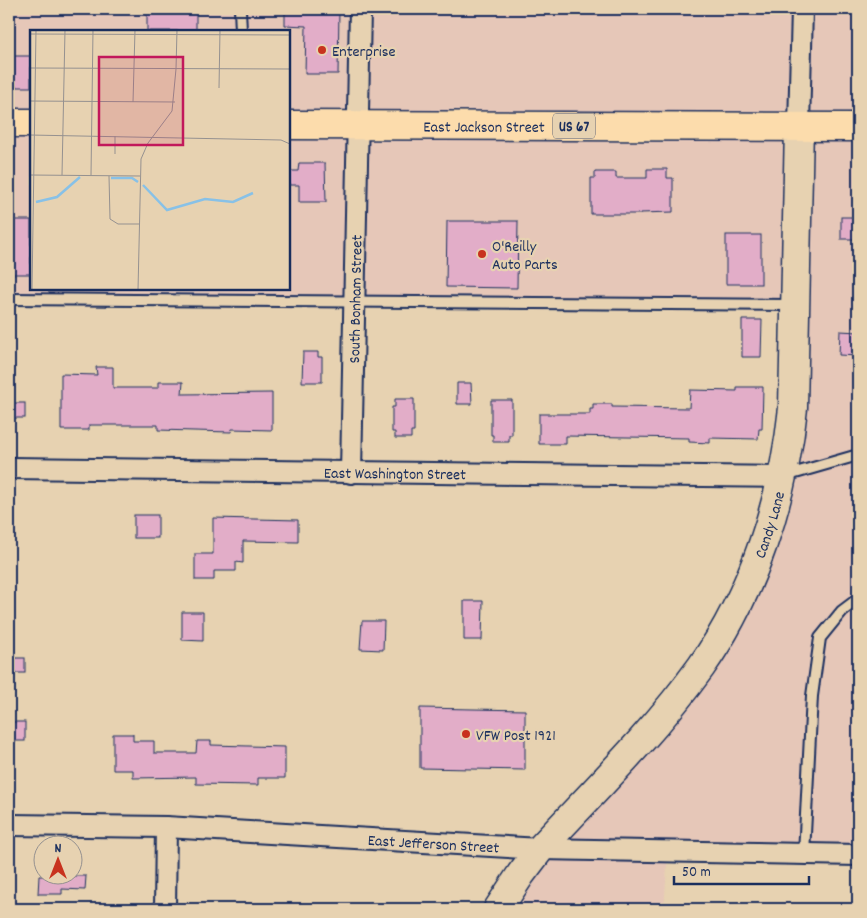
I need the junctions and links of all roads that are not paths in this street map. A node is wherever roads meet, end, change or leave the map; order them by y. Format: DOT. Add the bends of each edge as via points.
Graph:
graph roads {
  1 [pos="240,9"];
  2 [pos="360,9"];
  3 [pos="802,9"];
  4 [pos="241,30"];
  5 [pos="9,123"];
  6 [pos="30,123"];
  7 [pos="290,125"];
  8 [pos="357,126"];
  9 [pos="799,126"];
  10 [pos="858,127"];
  11 [pos="9,299"];
  12 [pos="354,302"];
  13 [pos="795,305"];
  14 [pos="858,455"];
  15 [pos="9,468"];
  16 [pos="351,473"];
  17 [pos="782,477"];
  18 [pos="858,599"];
  19 [pos="9,825"];
  20 [pos="166,827"];
  21 [pos="540,849"];
  22 [pos="804,854"];
  23 [pos="858,855"];
  24 [pos="165,909"];
  25 [pos="498,909"];
  1 -- 4 [label="lane"];
  2 -- 8 [label="street, South Bonham Street"];
  3 -- 9 [label="street"];
  5 -- 6 [label="highway"];
  7 -- 8 [label="highway, East Jackson Street / US 67"];
  8 -- 9 [label="highway, East Jackson Street / US 67"];
  8 -- 12 [label="street, South Bonham Street"];
  9 -- 10 [label="highway, East Jackson Street / US 67"];
  9 -- 13 [label="main road, Candy Lane"];
  11 -- 12 [label="lane"];
  12 -- 13 [label="lane"];
  12 -- 16 [label="street, South Bonham Street"];
  13 -- 17 [label="main road, Candy Lane" via="793,408"];
  14 -- 17 [label="lane"];
  15 -- 16 [label="street, East Washington Street"];
  16 -- 17 [label="street, East Washington Street"];
  17 -- 21 [label="main road, Candy Lane" via="745,588 702,665 673,704"];
  18 -- 22 [label="lane" via="842,611 820,638 812,696"];
  19 -- 20 [label="street, East Jefferson Street"];
  20 -- 21 [label="street, East Jefferson Street"];
  20 -- 24 [label="street"];
  21 -- 22 [label="street, East Jefferson Street"];
  21 -- 25 [label="main road, Candy Lane"];
  22 -- 23 [label="street, East Jefferson Street"];
}
